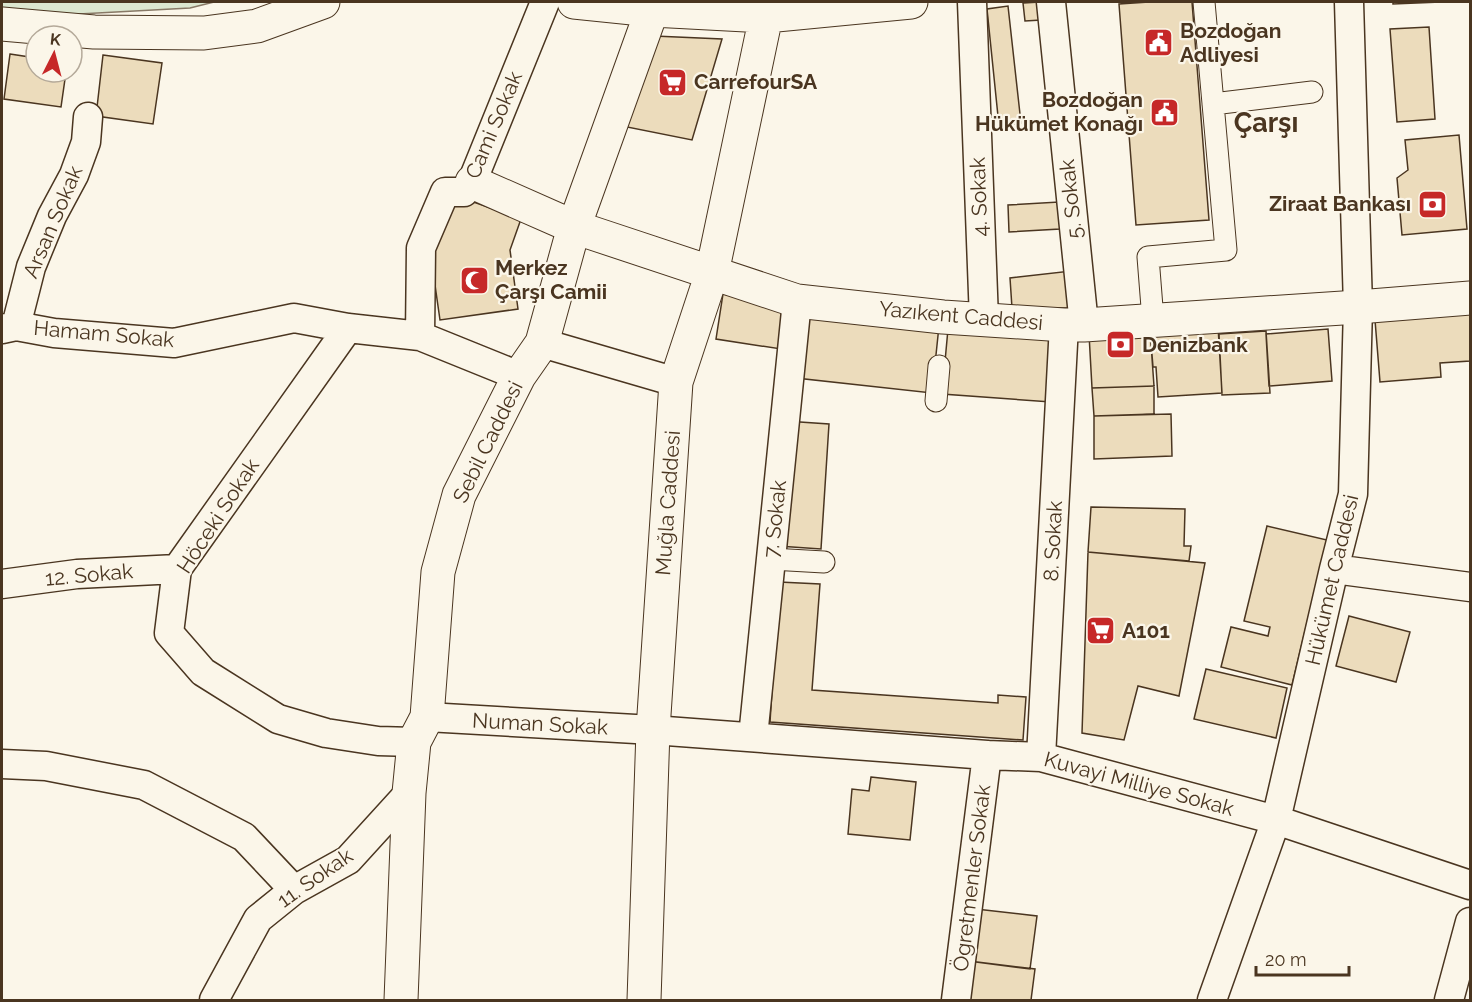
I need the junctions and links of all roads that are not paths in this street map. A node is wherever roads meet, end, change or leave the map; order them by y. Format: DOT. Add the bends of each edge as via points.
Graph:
graph roads {
  1 [pos="323,2"];
  2 [pos="545,2"];
  3 [pos="574,2"];
  4 [pos="911,2"];
  5 [pos="972,2"];
  6 [pos="1051,2"];
  7 [pos="1204,2"];
  8 [pos="1349,2"];
  9 [pos="652,10"];
  10 [pos="766,16"];
  11 [pos="2,24"];
  12 [pos="1312,92"];
  13 [pos="1213,104"];
  14 [pos="88,117"];
  15 [pos="472,182"];
  16 [pos="574,227"];
  17 [pos="712,273"];
  18 [pos="1470,298"];
  19 [pos="797,301"];
  20 [pos="1358,307"];
  21 [pos="984,320"];
  22 [pos="1153,320"];
  23 [pos="1074,325"];
  24 [pos="9,328"];
  25 [pos="348,328"];
  26 [pos="420,336"];
  27 [pos="542,343"];
  28 [pos="939,366"];
  29 [pos="519,376"];
  30 [pos="676,382"];
  31 [pos="936,401"];
  32 [pos="771,559"];
  33 [pos="824,562"];
  34 [pos="177,569"];
  35 [pos="1334,569"];
  36 [pos="2,584"];
  37 [pos="1470,587"];
  38 [pos="421,730"];
  39 [pos="653,730"];
  40 [pos="753,737"];
  41 [pos="987,755"];
  42 [pos="1041,757"];
  43 [pos="2,764"];
  44 [pos="409,793"];
  45 [pos="1276,820"];
  46 [pos="1470,885"];
  47 [pos="294,890"];
  48 [pos="1470,922"];
  49 [pos="214,1000"];
  50 [pos="401,1000"];
  51 [pos="644,1000"];
  52 [pos="956,1000"];
  53 [pos="1212,1000"];
  54 [pos="1449,1000"];
  1 -- 11 [label="street" via="257,26 204,33 94,32"];
  2 -- 15 [label="street, Cami Sokak"];
  3 -- 9 [label="street"];
  4 -- 10 [label="street"];
  5 -- 21 [label="street, 4. Sokak"];
  6 -- 23 [label="street, 5. Sokak"];
  7 -- 13 [label="street"];
  8 -- 20 [label="street, Hükümet Caddesi"];
  9 -- 10 [label="street"];
  9 -- 16 [label="street, Sebil Caddesi"];
  10 -- 17 [label="street, Muğla Caddesi"];
  12 -- 13 [label="street"];
  13 -- 22 [label="street" via="1226,250 1148,257"];
  14 -- 24 [label="street, Arsan Sokak" via="86,142 74,175 52,216"];
  15 -- 16 [label="street, Yazıkent Caddesi"];
  15 -- 26 [label="street, Cami Sokak" via="464,192 446,192 421,248"];
  16 -- 17 [label="street, Yazıkent Caddesi"];
  16 -- 27 [label="street, Sebil Caddesi"];
  17 -- 19 [label="street, Yazıkent Caddesi"];
  17 -- 30 [label="street, Muğla Caddesi"];
  18 -- 20 [label="street, Yazıkent Caddesi"];
  19 -- 21 [label="street, Yazıkent Caddesi"];
  19 -- 32 [label="street, 7. Sokak"];
  20 -- 22 [label="street, Yazıkent Caddesi"];
  20 -- 35 [label="street, Hükümet Caddesi" via="1353,494"];
  21 -- 23 [label="street, Yazıkent Caddesi"];
  22 -- 23 [label="street, Yazıkent Caddesi"];
  23 -- 42 [label="street, 8. Sokak"];
  24 -- 25 [label="street, Hamam Sokak" via="174,343 294,318"];
  25 -- 26 [label="street, Hamam Sokak"];
  25 -- 34 [label="street, Höceki Sokak"];
  26 -- 29 [label="street, Hamam Sokak"];
  27 -- 29 [label="street, Sebil Caddesi"];
  27 -- 30 [label="street"];
  28 -- 31 [label="street"];
  29 -- 38 [label="street, Sebil Caddesi" via="459,495 438,572"];
  30 -- 39 [label="street, Muğla Caddesi"];
  32 -- 33 [label="street"];
  32 -- 40 [label="street, 7. Sokak"];
  34 -- 36 [label="street, 12. Sokak" via="77,574"];
  34 -- 38 [label="street, Höceki Sokak" via="169,633 203,672 278,719 326,733 378,741"];
  35 -- 37 [label="street"];
  35 -- 45 [label="street, Hükümet Caddesi"];
  38 -- 39 [label="street, Numan Sokak"];
  38 -- 44 [label="street, Sebil Caddesi"];
  39 -- 40 [label="street, Kuvayi Milliye Sokak"];
  39 -- 51 [label="street, Muğla Caddesi"];
  40 -- 41 [label="street, Kuvayi Milliye Sokak"];
  41 -- 42 [label="street, Kuvayi Milliye Sokak"];
  41 -- 52 [label="street, Ögretmenler Sokak"];
  42 -- 45 [label="street, Kuvayi Milliye Sokak"];
  43 -- 47 [label="street" via="46,766 144,785 244,837"];
  44 -- 47 [label="street, 11. Sokak" via="348,860"];
  44 -- 50 [label="street, Sebil Caddesi"];
  45 -- 46 [label="street, Kuvayi Milliye Sokak"];
  45 -- 53 [label="street, Hükümet Caddesi"];
  47 -- 49 [label="street, 11. Sokak" via="258,919"];
  48 -- 54 [label="street"];
}
